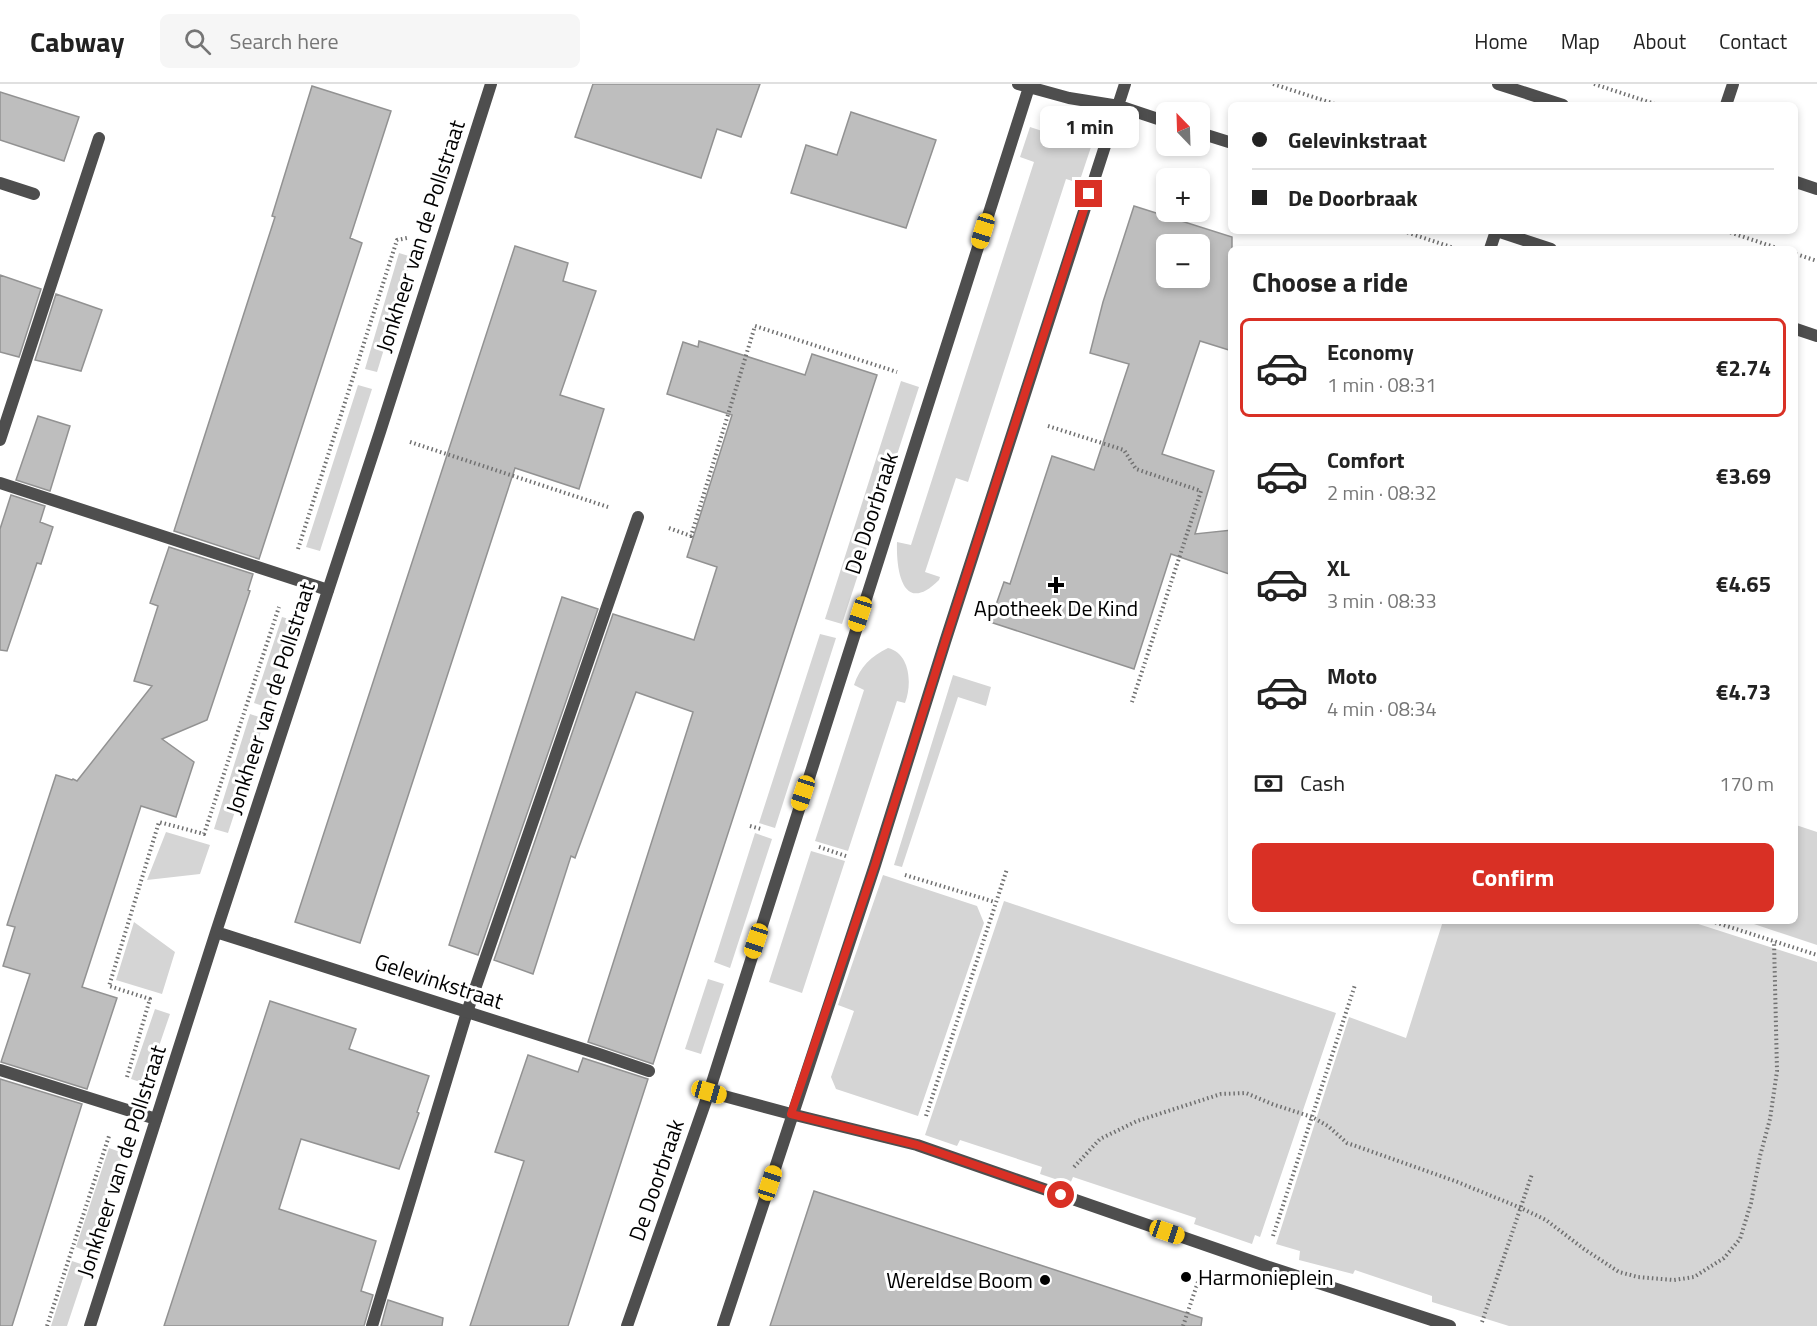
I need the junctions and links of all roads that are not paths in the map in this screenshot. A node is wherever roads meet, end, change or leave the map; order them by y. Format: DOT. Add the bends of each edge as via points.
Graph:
graph roads {
  1 [pos="490,84"];
  2 [pos="1125,84"];
  3 [pos="1498,84"];
  4 [pos="1733,84"];
  5 [pos="1026,85"];
  6 [pos="1554,102"];
  7 [pos="1727,102"];
  8 [pos="1119,106"];
  9 [pos="1156,118"];
  10 [pos="1210,136"];
  11 [pos="99,138"];
  12 [pos="1228,142"];
  13 [pos="0,183"];
  14 [pos="1798,183"];
  15 [pos="1817,189"];
  16 [pos="34,194"];
  17 [pos="1506,234"];
  18 [pos="1542,246"];
  19 [pos="1798,330"];
  20 [pos="1817,336"];
  21 [pos="0,440"];
  22 [pos="0,483"];
  23 [pos="638,517"];
  24 [pos="328,590"];
  25 [pos="216,932"];
  26 [pos="467,1012"];
  27 [pos="0,1070"];
  28 [pos="649,1071"];
  29 [pos="709,1092"];
  30 [pos="791,1114"];
  31 [pos="156,1119"];
  32 [pos="90,1326"];
  33 [pos="372,1326"];
  34 [pos="627,1326"];
  35 [pos="723,1326"];
  36 [pos="1450,1326"];
  1 -- 24 [label="street, Jonkheer van de Pollstraat"];
  2 -- 8 [label="street"];
  3 -- 6 [label="street"];
  4 -- 7 [label="street"];
  5 -- 8 [label="street" via="1069,98"];
  5 -- 29 [label="street, De Doorbraak"];
  8 -- 9 [label="street"];
  8 -- 30 [label="street"];
  10 -- 12 [label="street"];
  11 -- 21 [label="street"];
  13 -- 16 [label="street"];
  14 -- 15 [label="street"];
  17 -- 18 [label="street"];
  19 -- 20 [label="street"];
  22 -- 24 [label="street"];
  23 -- 26 [label="street"];
  24 -- 25 [label="street, Jonkheer van de Pollstraat"];
  25 -- 26 [label="street, Gelevinkstraat"];
  25 -- 31 [label="street, Jonkheer van de Pollstraat"];
  26 -- 28 [label="street, Gelevinkstraat"];
  26 -- 33 [label="street"];
  27 -- 31 [label="street"];
  29 -- 30 [label="street"];
  29 -- 34 [label="street, De Doorbraak"];
  30 -- 35 [label="street"];
  30 -- 36 [label="street" via="917,1145 1263,1266"];
  31 -- 32 [label="street, Jonkheer van de Pollstraat"];
}
